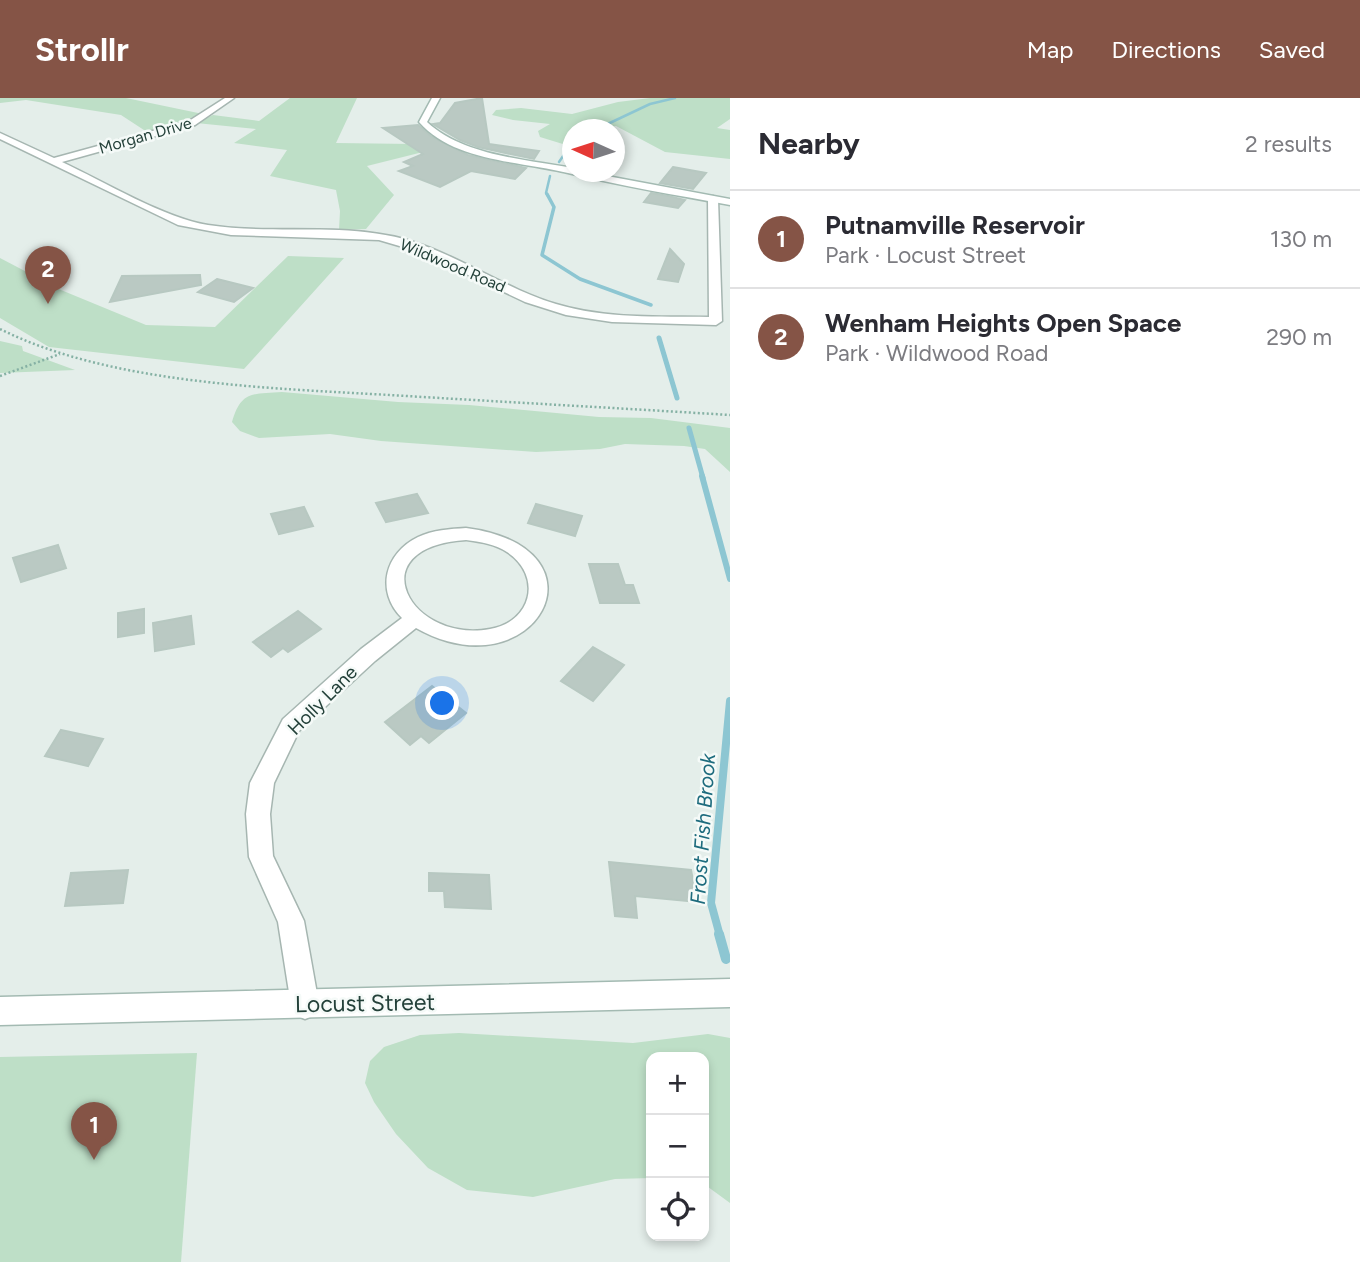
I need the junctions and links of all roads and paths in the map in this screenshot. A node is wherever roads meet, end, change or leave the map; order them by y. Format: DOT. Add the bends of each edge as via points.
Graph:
graph roads {
  1 [pos="230,98"];
  2 [pos="436,98"];
  3 [pos="0,136"];
  4 [pos="55,161"];
  5 [pos="562,169"];
  6 [pos="625,181"];
  7 [pos="713,199"];
  8 [pos="730,202"];
  9 [pos="723,322"];
  10 [pos="0,329"];
  11 [pos="65,353"];
  12 [pos="0,376"];
  13 [pos="730,415"];
  14 [pos="414,619"];
  15 [pos="730,993"];
  16 [pos="305,1005"];
  17 [pos="0,1011"];
  1 -- 4 [label="street, Morgan Drive" via="192,122"];
  2 -- 5 [label="street" via="423,122 433,132 495,155"];
  3 -- 4 [label="street, Wildwood Road"];
  4 -- 9 [label="street, Wildwood Road" via="165,216 201,228 380,237 443,258 552,307 607,316"];
  6 -- 7 [label="street"];
  7 -- 8 [label="street"];
  7 -- 9 [label="street, Wildwood Road"];
  10 -- 11 [label="path"];
  11 -- 12 [label="path"];
  11 -- 13 [label="path" via="121,369 263,388"];
  14 -- 14 [label="street" via="453,636 497,635 530,617 538,603 537,574 528,560 490,538 443,535 422,542 406,553 396,568 394,585 400,603"];
  14 -- 16 [label="street, Holly Lane" via="292,725 262,783 258,814 261,857 291,921"];
  15 -- 16 [label="street, Locust Street"];
  16 -- 17 [label="street, Locust Street"];
}
